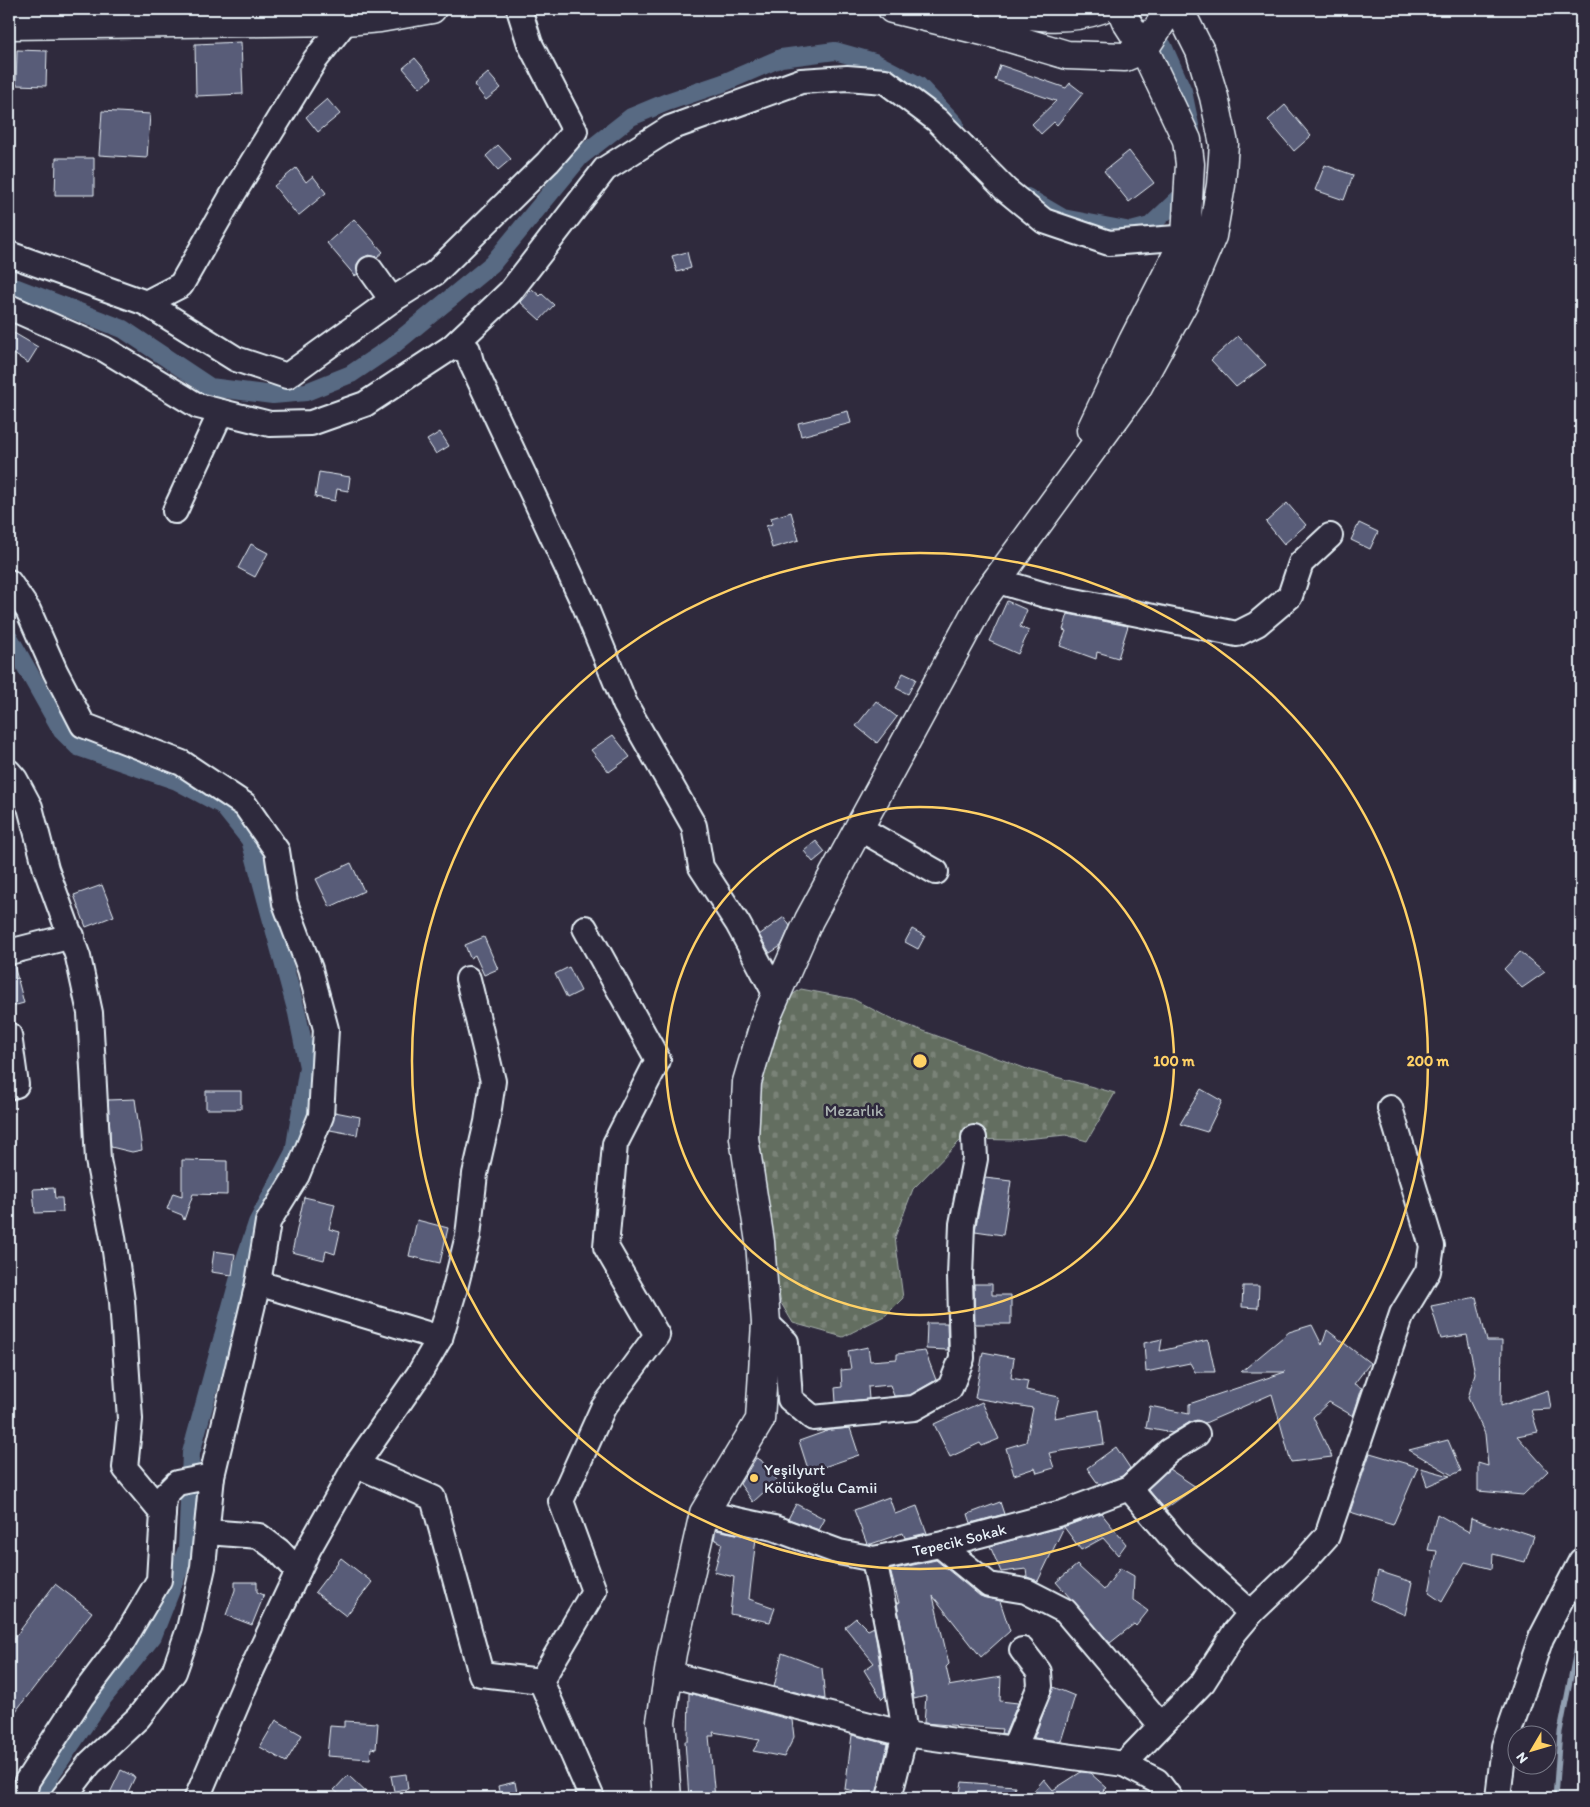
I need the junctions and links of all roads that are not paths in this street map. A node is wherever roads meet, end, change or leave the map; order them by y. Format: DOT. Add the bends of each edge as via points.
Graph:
graph roads {
  1 [pos="432,9"];
  2 [pos="520,9"];
  3 [pos="892,9"];
  4 [pos="994,9"];
  5 [pos="1101,9"];
  6 [pos="1121,9"];
  7 [pos="1170,9"];
  8 [pos="1179,9"];
  9 [pos="380,14"];
  10 [pos="346,21"];
  11 [pos="9,25"];
  12 [pos="1144,49"];
  13 [pos="1199,236"];
  14 [pos="9,254"];
  15 [pos="370,269"];
  16 [pos="392,300"];
  17 [pos="146,303"];
  18 [pos="9,307"];
  19 [pos="452,347"];
  20 [pos="221,412"];
  21 [pos="175,511"];
  22 [pos="1330,536"];
  23 [pos="995,580"];
  24 [pos="9,582"];
  25 [pos="9,772"];
  26 [pos="859,828"];
  27 [pos="936,872"];
  28 [pos="585,928"];
  29 [pos="72,936"];
  30 [pos="9,952"];
  31 [pos="468,979"];
  32 [pos="776,995"];
  33 [pos="9,1035"];
  34 [pos="9,1086"];
  35 [pos="1390,1108"];
  36 [pos="974,1138"];
  37 [pos="258,1283"];
  38 [pos="766,1323"];
  39 [pos="440,1338"];
  40 [pos="1197,1434"];
  41 [pos="356,1466"];
  42 [pos="196,1480"];
  43 [pos="1129,1488"];
  44 [pos="704,1513"];
  45 [pos="163,1514"];
  46 [pos="206,1532"];
  47 [pos="940,1545"];
  48 [pos="874,1559"];
  49 [pos="1581,1561"];
  50 [pos="298,1571"];
  51 [pos="1251,1613"];
  52 [pos="1022,1650"];
  53 [pos="669,1674"];
  54 [pos="541,1680"];
  55 [pos="1161,1725"];
  56 [pos="905,1734"];
  57 [pos="1014,1749"];
  58 [pos="1124,1764"];
  59 [pos="22,1798"];
  60 [pos="63,1798"];
  61 [pos="196,1798"];
  62 [pos="592,1798"];
  63 [pos="667,1798"];
  64 [pos="889,1798"];
  65 [pos="1170,1798"];
  66 [pos="1498,1798"];
  1 -- 9 [label="main road"];
  2 -- 16 [label="street" via="530,44 575,131 548,162 435,273"];
  3 -- 12 [label="main road" via="1067,55 1124,57"];
  4 -- 5 [label="main road" via="1035,17 1082,16"];
  6 -- 12 [label="main road"];
  7 -- 12 [label="main road"];
  8 -- 13 [label="main road" via="1200,51 1224,144 1221,185"];
  9 -- 10 [label="main road"];
  10 -- 11 [label="main road"];
  10 -- 17 [label="street" via="315,60 181,285"];
  12 -- 13 [label="main road" via="1187,140"];
  13 -- 19 [label="street" via="1109,243 1044,221 1006,190 937,120 885,81 847,78 801,81 670,128 605,169 510,292"];
  13 -- 23 [label="main road" via="1132,341 1069,479"];
  14 -- 17 [label="street"];
  15 -- 16 [label="street"];
  16 -- 17 [label="street" via="287,376 236,359"];
  18 -- 20 [label="street" via="104,349 198,406"];
  19 -- 20 [label="street" via="365,404 311,422 270,424"];
  19 -- 32 [label="street" via="468,350 585,606 625,704 694,826 701,867 738,924"];
  20 -- 21 [label="street"];
  22 -- 23 [label="street" via="1301,563 1290,596 1257,624 1237,634 1045,595"];
  23 -- 26 [label="main road"];
  24 -- 37 [label="street" via="28,610 84,725 182,763 246,805 276,851 286,903 310,968 326,1029 325,1073 321,1116 297,1175 268,1222"];
  25 -- 29 [label="street" via="30,807 46,869"];
  26 -- 27 [label="street"];
  26 -- 32 [label="main road" via="809,920"];
  28 -- 54 [label="street" via="658,1060 615,1144 606,1247 657,1335 603,1408 561,1501 594,1591"];
  29 -- 30 [label="street"];
  29 -- 45 [label="street" via="90,1013 98,1160 122,1301 130,1419 125,1468"];
  31 -- 39 [label="street" via="492,1081 487,1122 474,1174 468,1236"];
  32 -- 38 [label="main road" via="747,1082 744,1138 760,1242"];
  33 -- 34 [label="street" via="16,1085"];
  35 -- 51 [label="street" via="1432,1246 1428,1271 1402,1314 1327,1536"];
  36 -- 38 [label="street" via="975,1158 962,1224 962,1358 950,1388 914,1408 813,1418 790,1399 786,1342"];
  37 -- 39 [label="street"];
  37 -- 42 [label="street"];
  38 -- 44 [label="main road" via="760,1420"];
  39 -- 41 [label="street"];
  40 -- 43 [label="street, Tepecik Sokak" via="1169,1451"];
  41 -- 50 [label="street"];
  41 -- 54 [label="street" via="433,1498 481,1674"];
  42 -- 45 [label="street" via="164,1496"];
  42 -- 46 [label="street"];
  43 -- 47 [label="street, Tepecik Sokak" via="1065,1512"];
  43 -- 51 [label="street" via="1184,1552"];
  44 -- 48 [label="street, Tepecik Sokak" via="774,1528 839,1552"];
  44 -- 53 [label="main road"];
  45 -- 59 [label="street" via="159,1580 122,1643 82,1696 27,1781"];
  46 -- 50 [label="street" via="260,1536"];
  46 -- 60 [label="street" via="203,1567 189,1628 174,1672 138,1718 90,1763"];
  47 -- 48 [label="street, Tepecik Sokak"];
  47 -- 55 [label="street" via="989,1585 1026,1591 1065,1612"];
  48 -- 56 [label="street"];
  49 -- 66 [label="street" via="1537,1647 1504,1746"];
  50 -- 61 [label="street"];
  51 -- 55 [label="street" via="1202,1682"];
  52 -- 57 [label="street" via="1039,1672 1040,1686"];
  53 -- 56 [label="street"];
  53 -- 63 [label="main road" via="661,1721"];
  54 -- 62 [label="street"];
  55 -- 58 [label="street"];
  56 -- 57 [label="street"];
  56 -- 64 [label="street"];
  57 -- 58 [label="street"];
  58 -- 65 [label="street" via="1157,1781"];
}
